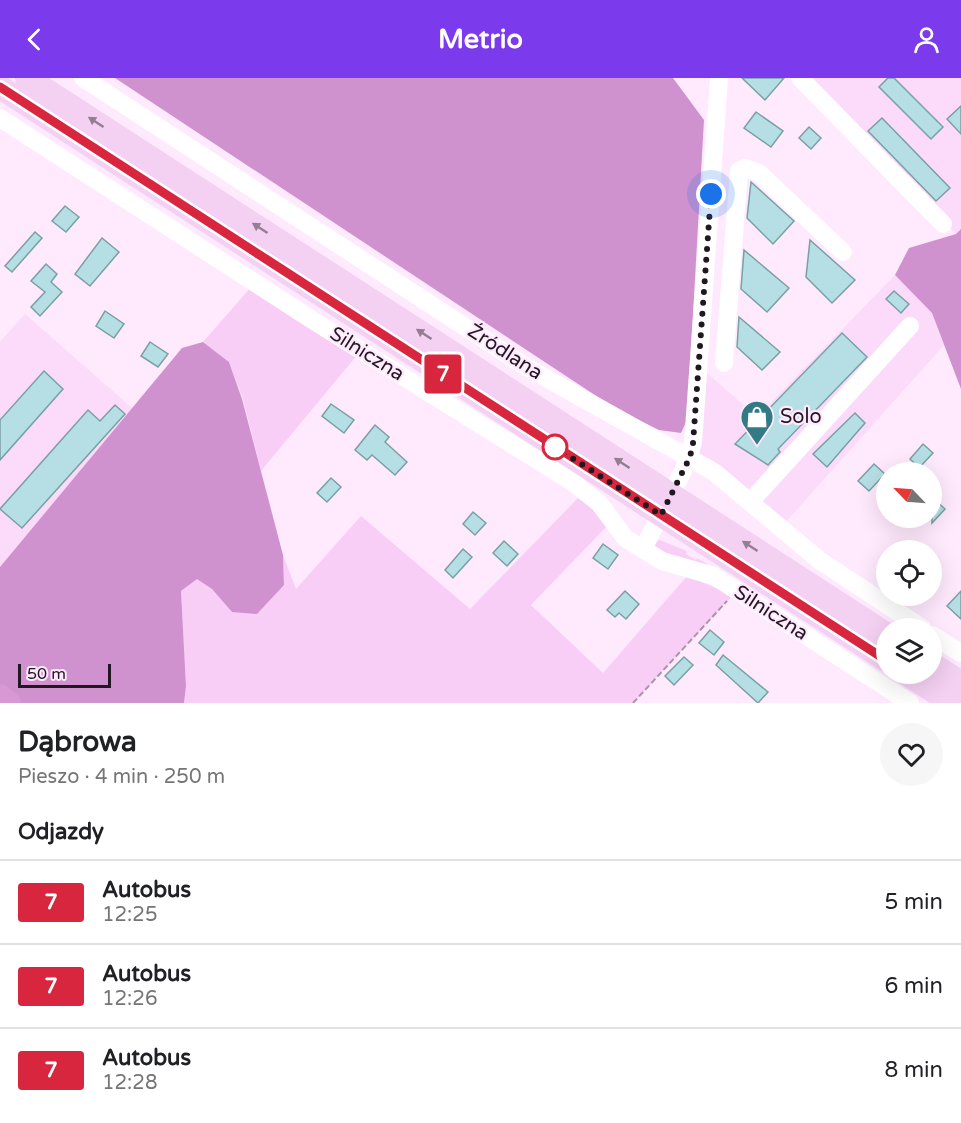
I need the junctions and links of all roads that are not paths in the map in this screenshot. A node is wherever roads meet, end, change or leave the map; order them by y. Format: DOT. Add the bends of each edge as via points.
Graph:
graph roads {
  1 [pos="27,78"];
  2 [pos="83,78"];
  3 [pos="719,78"];
  4 [pos="800,78"];
  5 [pos="0,87"];
  6 [pos="0,118"];
  7 [pos="943,224"];
  8 [pos="843,252"];
  9 [pos="705,281"];
  10 [pos="730,282"];
  11 [pos="910,326"];
  12 [pos="724,363"];
  13 [pos="690,457"];
  14 [pos="750,502"];
  15 [pos="666,505"];
  16 [pos="643,549"];
  17 [pos="907,618"];
  18 [pos="876,628"];
  19 [pos="942,641"];
  20 [pos="876,653"];
  21 [pos="961,653"];
  22 [pos="942,671"];
  23 [pos="961,683"];
  24 [pos="923,684"];
  25 [pos="910,703"];
  26 [pos="952,703"];
  15 -- 1 [label="main road, one-way"];
  2 -- 13 [label="street, Źródlana" via="528,368 636,431"];
  3 -- 9 [label="street"];
  4 -- 7 [label="street"];
  5 -- 15 [label="main road"];
  6 -- 16 [label="street, Silniczna" via="317,323 572,481 599,503 625,538"];
  8 -- 10 [label="street" via="759,173 746,168 739,171 736,180"];
  9 -- 10 [label="street"];
  9 -- 13 [label="street"];
  10 -- 12 [label="street"];
  11 -- 14 [label="street"];
  13 -- 14 [label="street, Źródlana"];
  13 -- 15 [label="street"];
  14 -- 17 [label="street, Źródlana" via="819,560"];
  15 -- 16 [label="street"];
  18 -- 15 [label="main road, one-way"];
  15 -- 20 [label="main road"];
  16 -- 25 [label="street, Silniczna" via="662,561 714,576"];
  19 -- 21 [label="street"];
  22 -- 23 [label="main road"];
  24 -- 26 [label="main road"];
}
